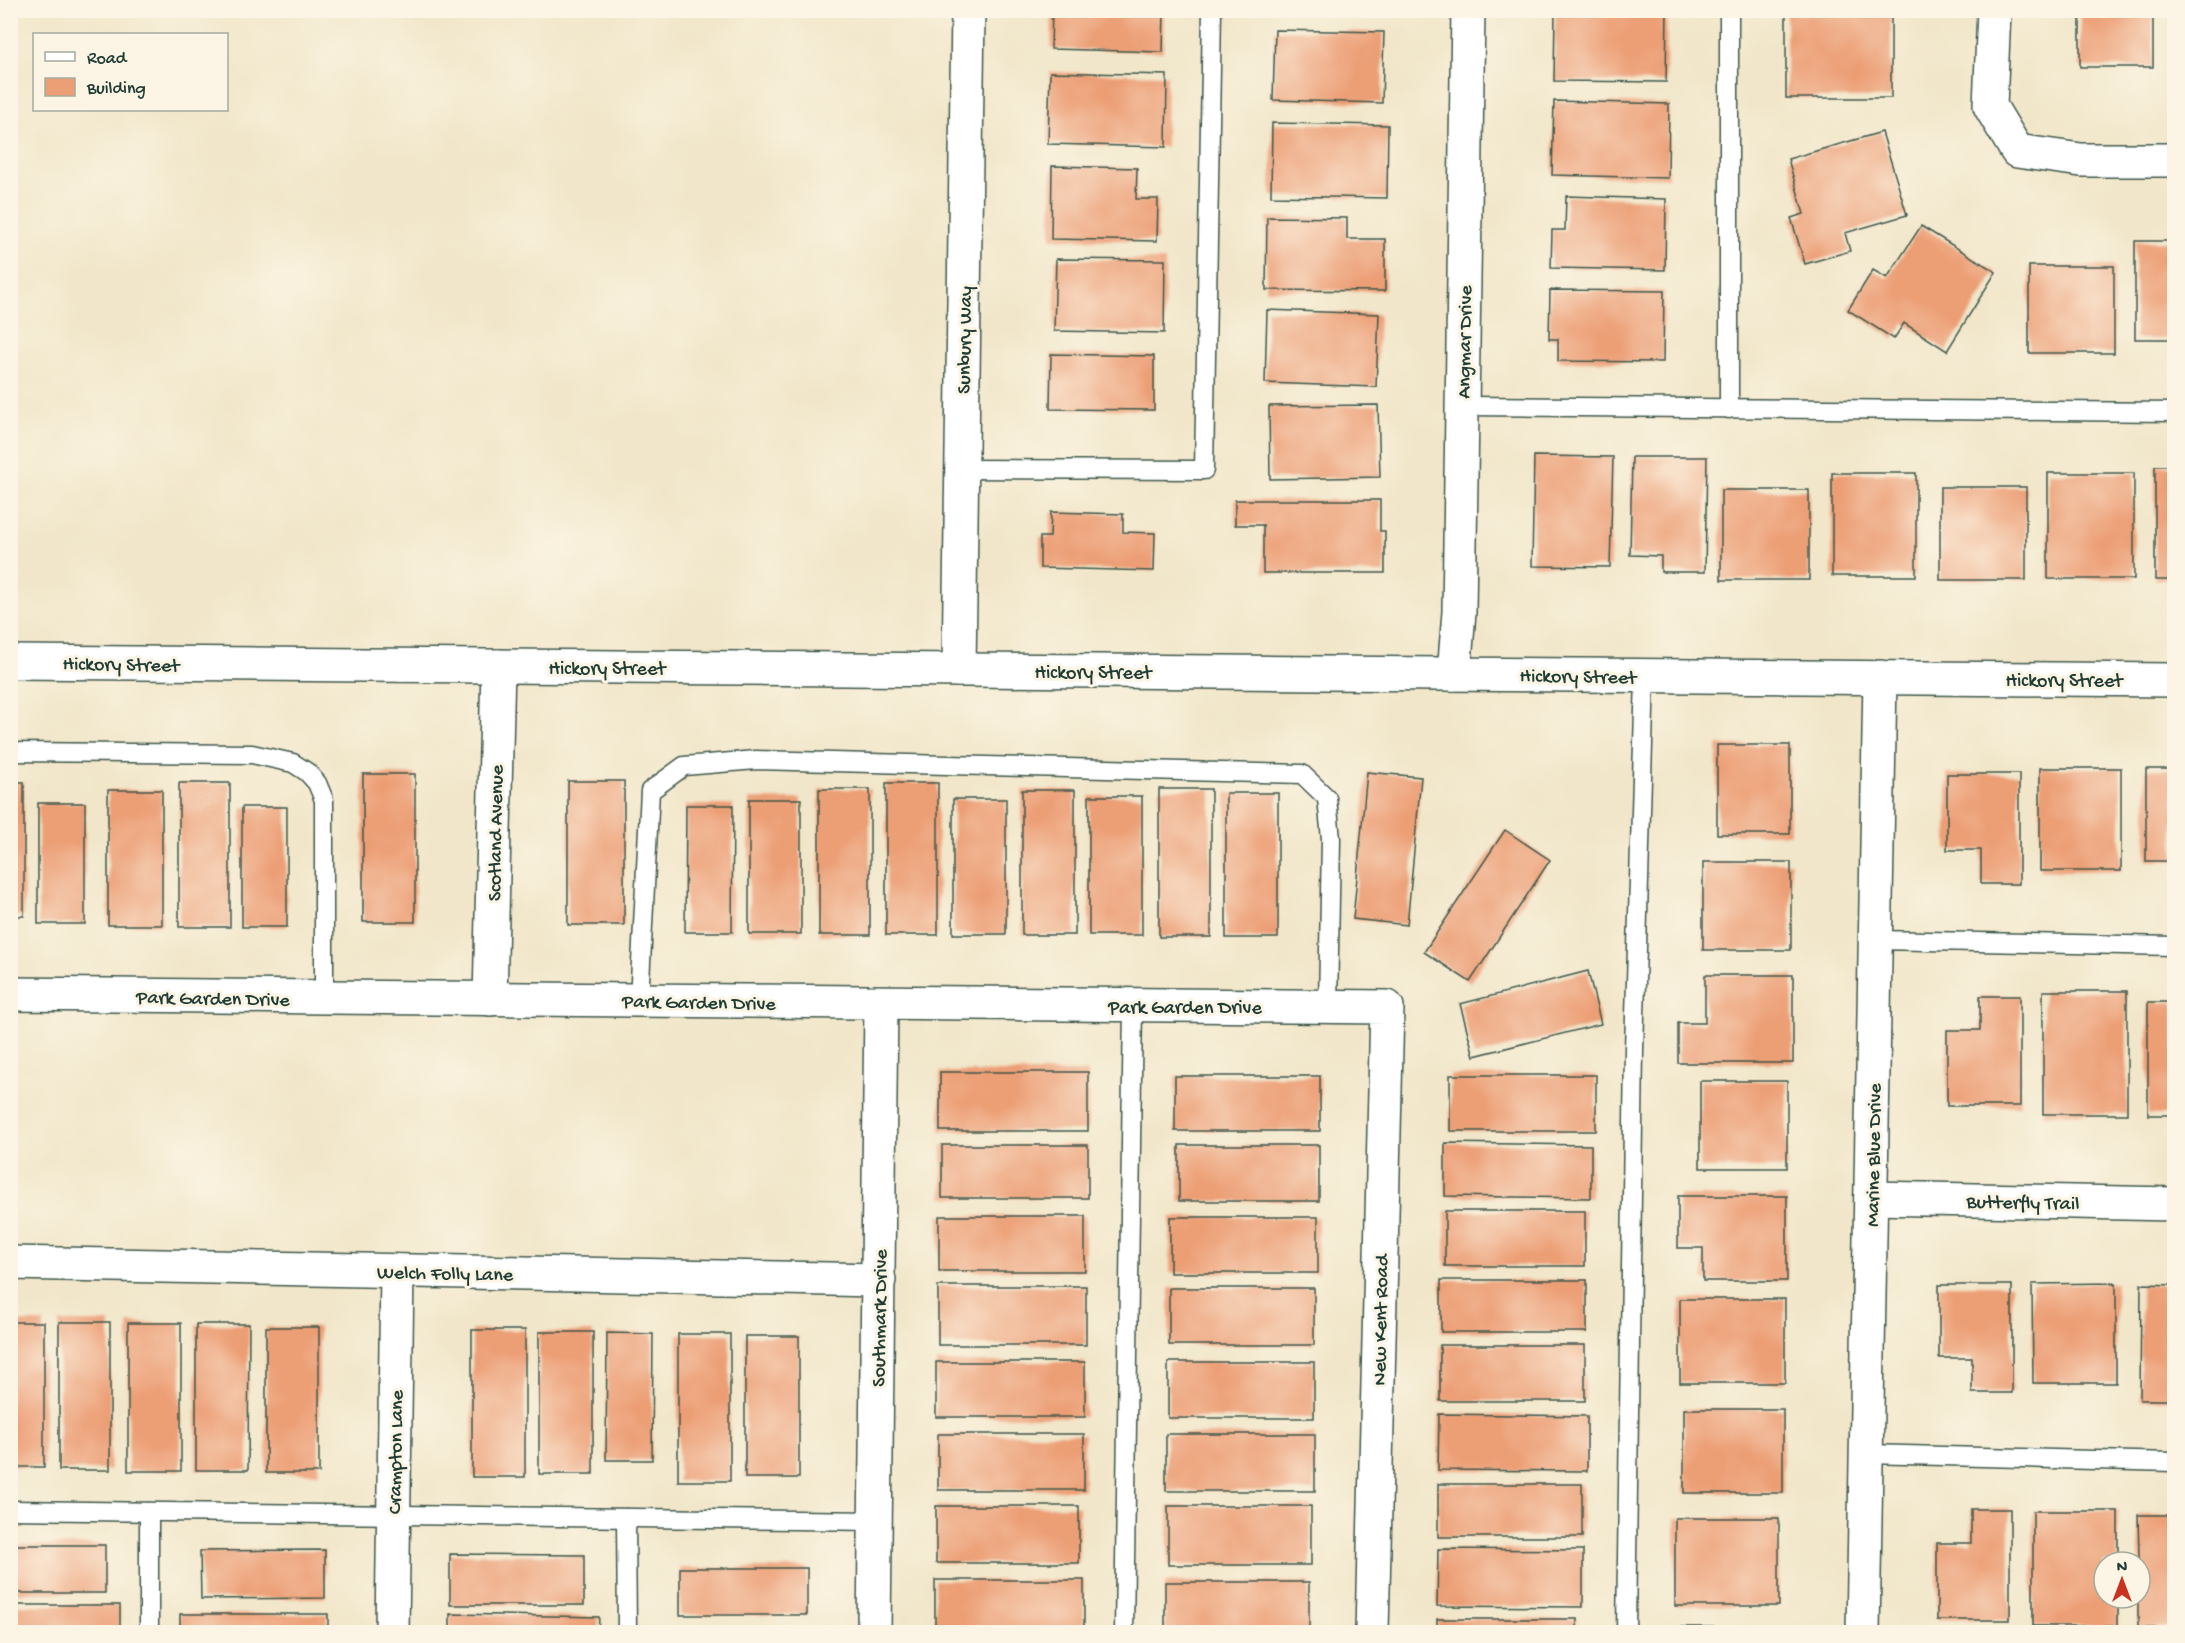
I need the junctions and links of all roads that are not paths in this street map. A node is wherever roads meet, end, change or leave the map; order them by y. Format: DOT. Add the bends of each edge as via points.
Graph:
graph roads {
  1 [pos="968,10"];
  2 [pos="1212,10"];
  3 [pos="1468,10"];
  4 [pos="1729,10"];
  5 [pos="1994,10"];
  6 [pos="2175,160"];
  7 [pos="1462,406"];
  8 [pos="1729,409"];
  9 [pos="2175,412"];
  10 [pos="961,469"];
  11 [pos="10,662"];
  12 [pos="498,666"];
  13 [pos="959,670"];
  14 [pos="1454,674"];
  15 [pos="1645,676"];
  16 [pos="1880,677"];
  17 [pos="2175,680"];
  18 [pos="10,752"];
  19 [pos="1876,940"];
  20 [pos="2175,946"];
  21 [pos="10,994"];
  22 [pos="324,998"];
  23 [pos="490,999"];
  24 [pos="639,1000"];
  25 [pos="881,1003"];
  26 [pos="1133,1005"];
  27 [pos="1328,1007"];
  28 [pos="1387,1007"];
  29 [pos="1871,1198"];
  30 [pos="2175,1204"];
  31 [pos="10,1263"];
  32 [pos="397,1271"];
  33 [pos="879,1280"];
  34 [pos="1866,1454"];
  35 [pos="2175,1461"];
  36 [pos="10,1510"];
  37 [pos="149,1512"];
  38 [pos="394,1516"];
  39 [pos="626,1518"];
  40 [pos="876,1521"];
  41 [pos="149,1632"];
  42 [pos="392,1632"];
  43 [pos="627,1632"];
  44 [pos="874,1632"];
  45 [pos="1124,1632"];
  46 [pos="1372,1632"];
  47 [pos="1626,1632"];
  48 [pos="1863,1632"];
  1 -- 10 [label="street, Sunbury Way"];
  2 -- 10 [label="lane" via="1204,470"];
  3 -- 7 [label="street, Angmar Drive"];
  4 -- 8 [label="lane"];
  5 -- 6 [label="street" via="1990,106 2017,151 2081,160"];
  7 -- 8 [label="lane"];
  7 -- 14 [label="street, Angmar Drive" via="1459,612"];
  8 -- 9 [label="lane"];
  10 -- 13 [label="street, Sunbury Way"];
  11 -- 12 [label="street, Hickory Street"];
  12 -- 13 [label="street, Hickory Street"];
  12 -- 23 [label="street, Scotland Avenue"];
  13 -- 14 [label="street, Hickory Street"];
  14 -- 15 [label="street, Hickory Street"];
  15 -- 16 [label="street, Hickory Street"];
  15 -- 47 [label="lane" via="1634,1050"];
  16 -- 17 [label="street, Hickory Street"];
  16 -- 19 [label="street, Marine Blue Drive"];
  18 -- 22 [label="lane" via="252,754 293,763 307,772 324,800"];
  19 -- 20 [label="lane"];
  19 -- 29 [label="street, Marine Blue Drive"];
  21 -- 22 [label="street, Park Garden Drive"];
  22 -- 23 [label="street, Park Garden Drive"];
  23 -- 24 [label="street, Park Garden Drive"];
  24 -- 25 [label="street, Park Garden Drive"];
  24 -- 27 [label="lane" via="650,791 684,766 756,760 1302,774 1327,798 1331,839"];
  25 -- 26 [label="street, Park Garden Drive"];
  25 -- 33 [label="street, Southmark Drive"];
  26 -- 27 [label="street, Park Garden Drive"];
  26 -- 45 [label="lane"];
  27 -- 28 [label="street, Park Garden Drive"];
  28 -- 46 [label="street, New Kent Road"];
  29 -- 30 [label="street, Butterfly Trail"];
  29 -- 34 [label="street, Marine Blue Drive"];
  31 -- 32 [label="street, Welch Folly Lane"];
  32 -- 33 [label="street, Welch Folly Lane"];
  32 -- 38 [label="street, Crampton Lane"];
  33 -- 40 [label="street, Southmark Drive"];
  34 -- 35 [label="lane"];
  34 -- 48 [label="street, Marine Blue Drive"];
  36 -- 37 [label="lane"];
  37 -- 38 [label="lane"];
  37 -- 41 [label="lane"];
  38 -- 39 [label="lane"];
  38 -- 42 [label="street, Crampton Lane"];
  39 -- 40 [label="lane"];
  39 -- 43 [label="lane"];
  40 -- 44 [label="street, Southmark Drive"];
}
